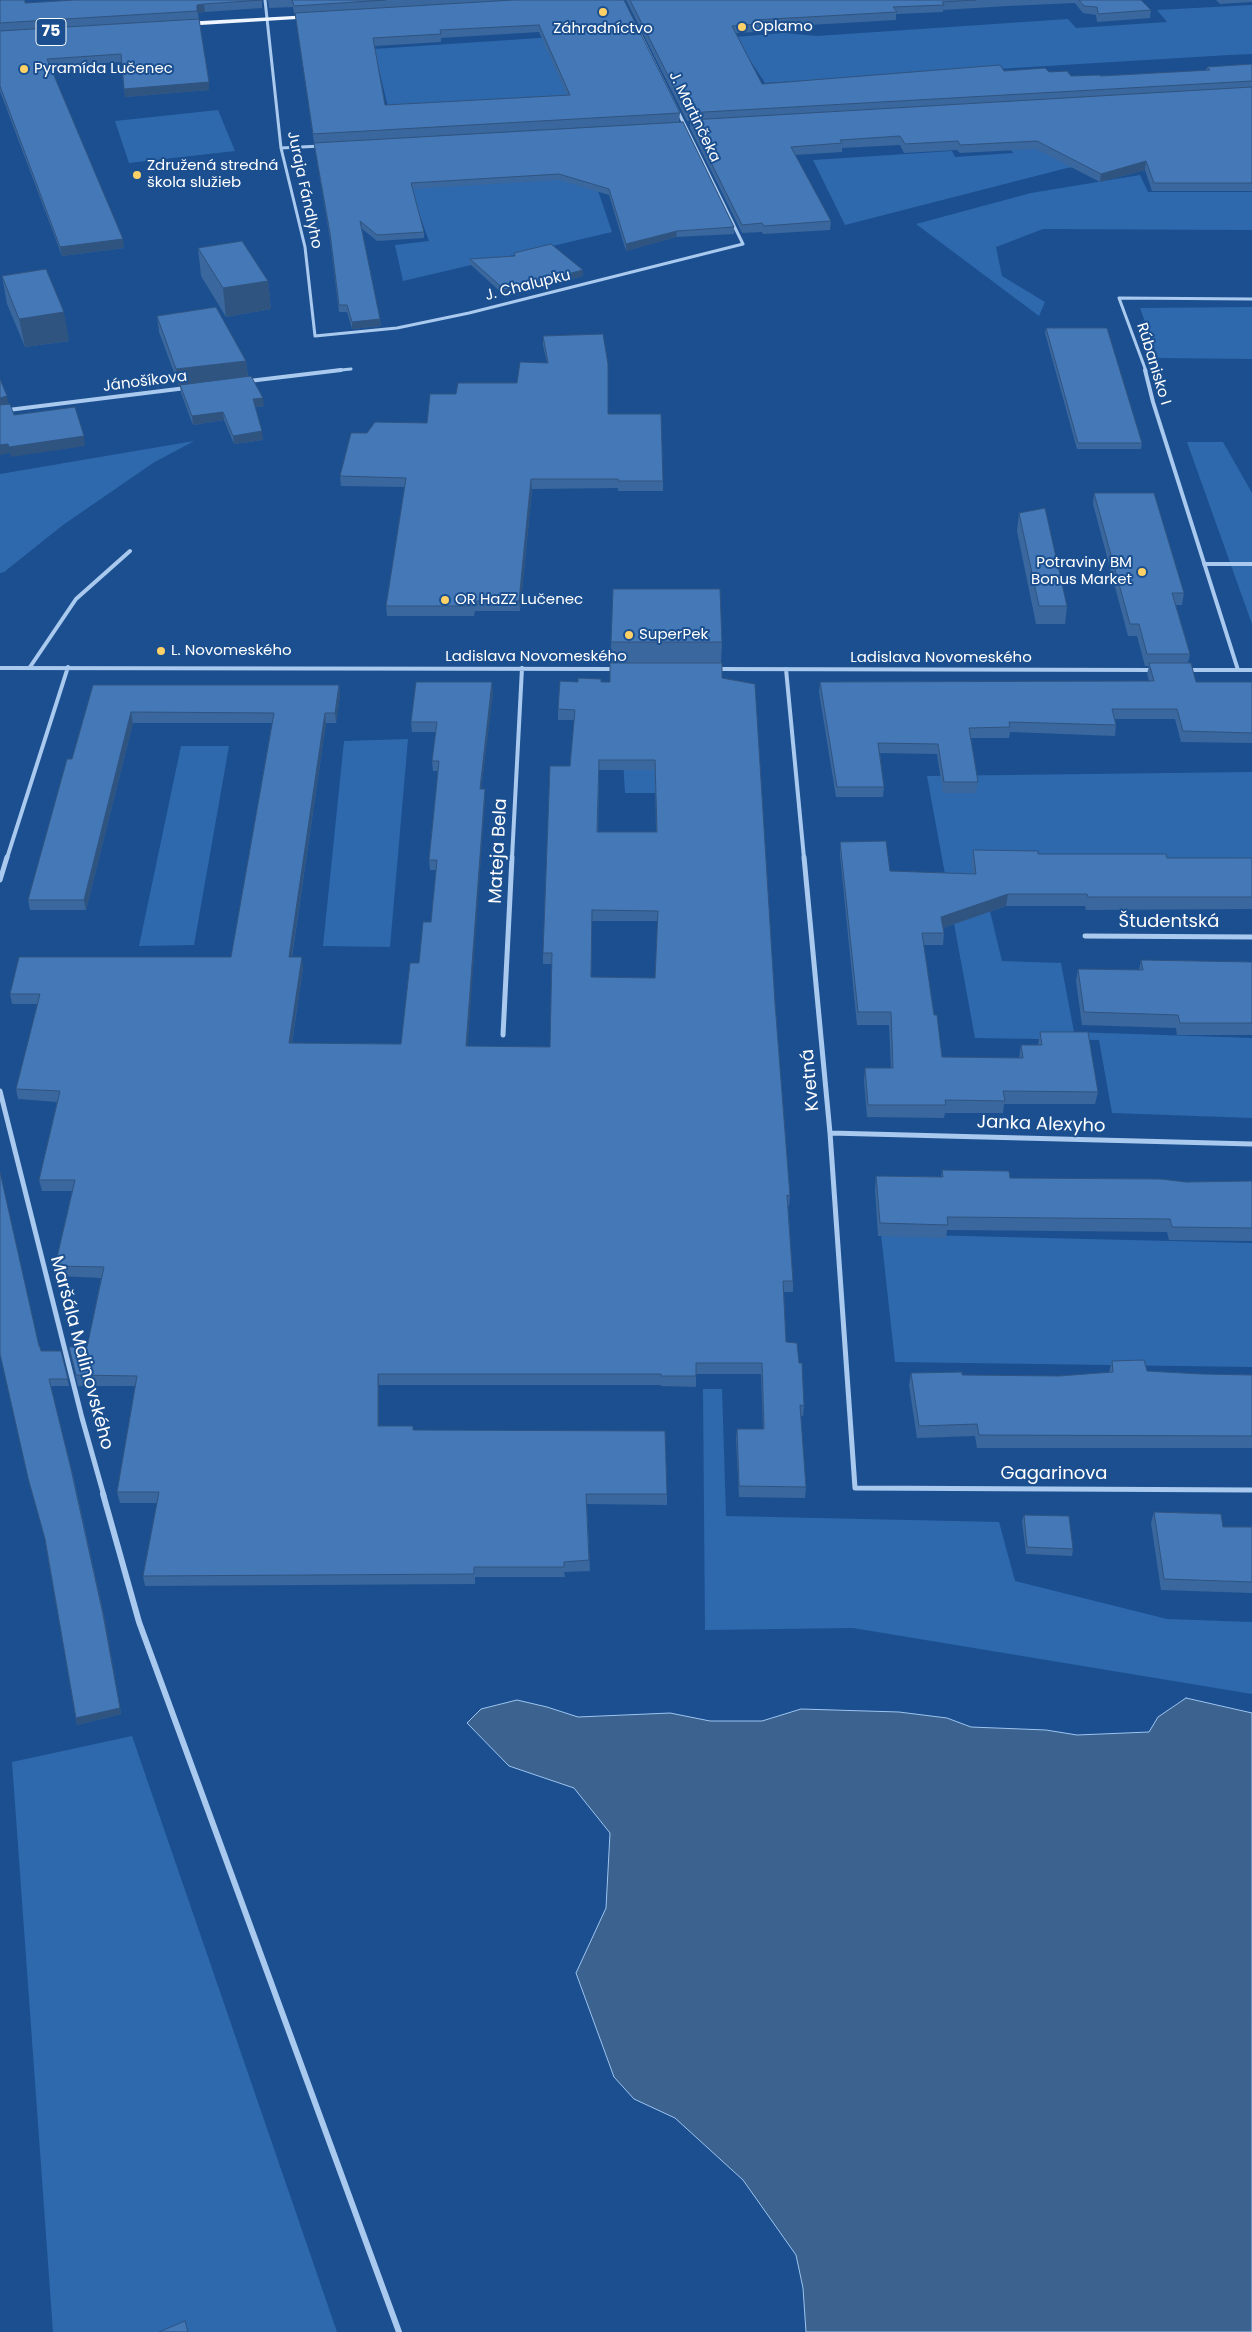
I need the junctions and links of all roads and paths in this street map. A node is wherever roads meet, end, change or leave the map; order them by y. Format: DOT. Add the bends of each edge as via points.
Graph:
graph roads {
  1 [pos="265,0"];
  2 [pos="324,16"];
  3 [pos="267,20"];
  4 [pos="180,25"];
  5 [pos="638,29"];
  6 [pos="685,124"];
  7 [pos="675,125"];
  8 [pos="330,145"];
  9 [pos="281,148"];
  10 [pos="743,244"];
  11 [pos="1252,299"];
  12 [pos="315,336"];
  13 [pos="351,369"];
  14 [pos="244,382"];
  15 [pos="195,387"];
  16 [pos="0,411"];
  17 [pos="130,551"];
  18 [pos="1204,564"];
  19 [pos="1252,564"];
  20 [pos="30,667"];
  21 [pos="68,667"];
  22 [pos="0,668"];
  23 [pos="522,668"];
  24 [pos="620,669"];
  25 [pos="708,669"];
  26 [pos="786,669"];
  27 [pos="1160,670"];
  28 [pos="1179,670"];
  29 [pos="1238,670"];
  30 [pos="1252,670"];
  31 [pos="0,880"];
  32 [pos="1085,936"];
  33 [pos="1252,937"];
  34 [pos="503,1035"];
  35 [pos="0,1091"];
  36 [pos="830,1133"];
  37 [pos="1252,1144"];
  38 [pos="855,1488"];
  39 [pos="1252,1490"];
  40 [pos="398,2332"];
  1 -- 3 [label="street, Juraja Fándlyho"];
  2 -- 3 [label="main road"];
  3 -- 4 [label="main road"];
  3 -- 9 [label="street, Juraja Fándlyho"];
  5 -- 6 [label="street, J. Martinčeka"];
  6 -- 7 [label="street"];
  6 -- 10 [label="street, J. Martinčeka"];
  8 -- 9 [label="street"];
  9 -- 12 [label="street, Juraja Fándlyho" via="305,247"];
  10 -- 12 [label="street, J. Chalupku" via="406,326"];
  11 -- 18 [label="street, Rúbanisko I" via="1119,298 1144,365"];
  13 -- 14 [label="street"];
  15 -- 16 [label="street, Jánošíkova"];
  17 -- 20 [label="street" via="76,599"];
  18 -- 19 [label="street"];
  18 -- 29 [label="street, Rúbanisko I"];
  20 -- 21 [label="street, Ladislava Novomeského"];
  20 -- 22 [label="street, Ladislava Novomeského"];
  21 -- 23 [label="street, Ladislava Novomeského"];
  21 -- 31 [label="street"];
  23 -- 24 [label="street, Ladislava Novomeského"];
  23 -- 34 [label="street, Mateja Bela"];
  25 -- 26 [label="street, Ladislava Novomeského"];
  26 -- 27 [label="street, Ladislava Novomeského"];
  26 -- 36 [label="street, Kvetná"];
  28 -- 29 [label="street"];
  29 -- 30 [label="street"];
  32 -- 33 [label="street, Študentská"];
  35 -- 40 [label="street, Maršála Malinovského" via="82,1418 139,1622"];
  36 -- 37 [label="street, Janka Alexyho"];
  36 -- 38 [label="street, Kvetná"];
  38 -- 39 [label="street, Gagarinova"];
}
